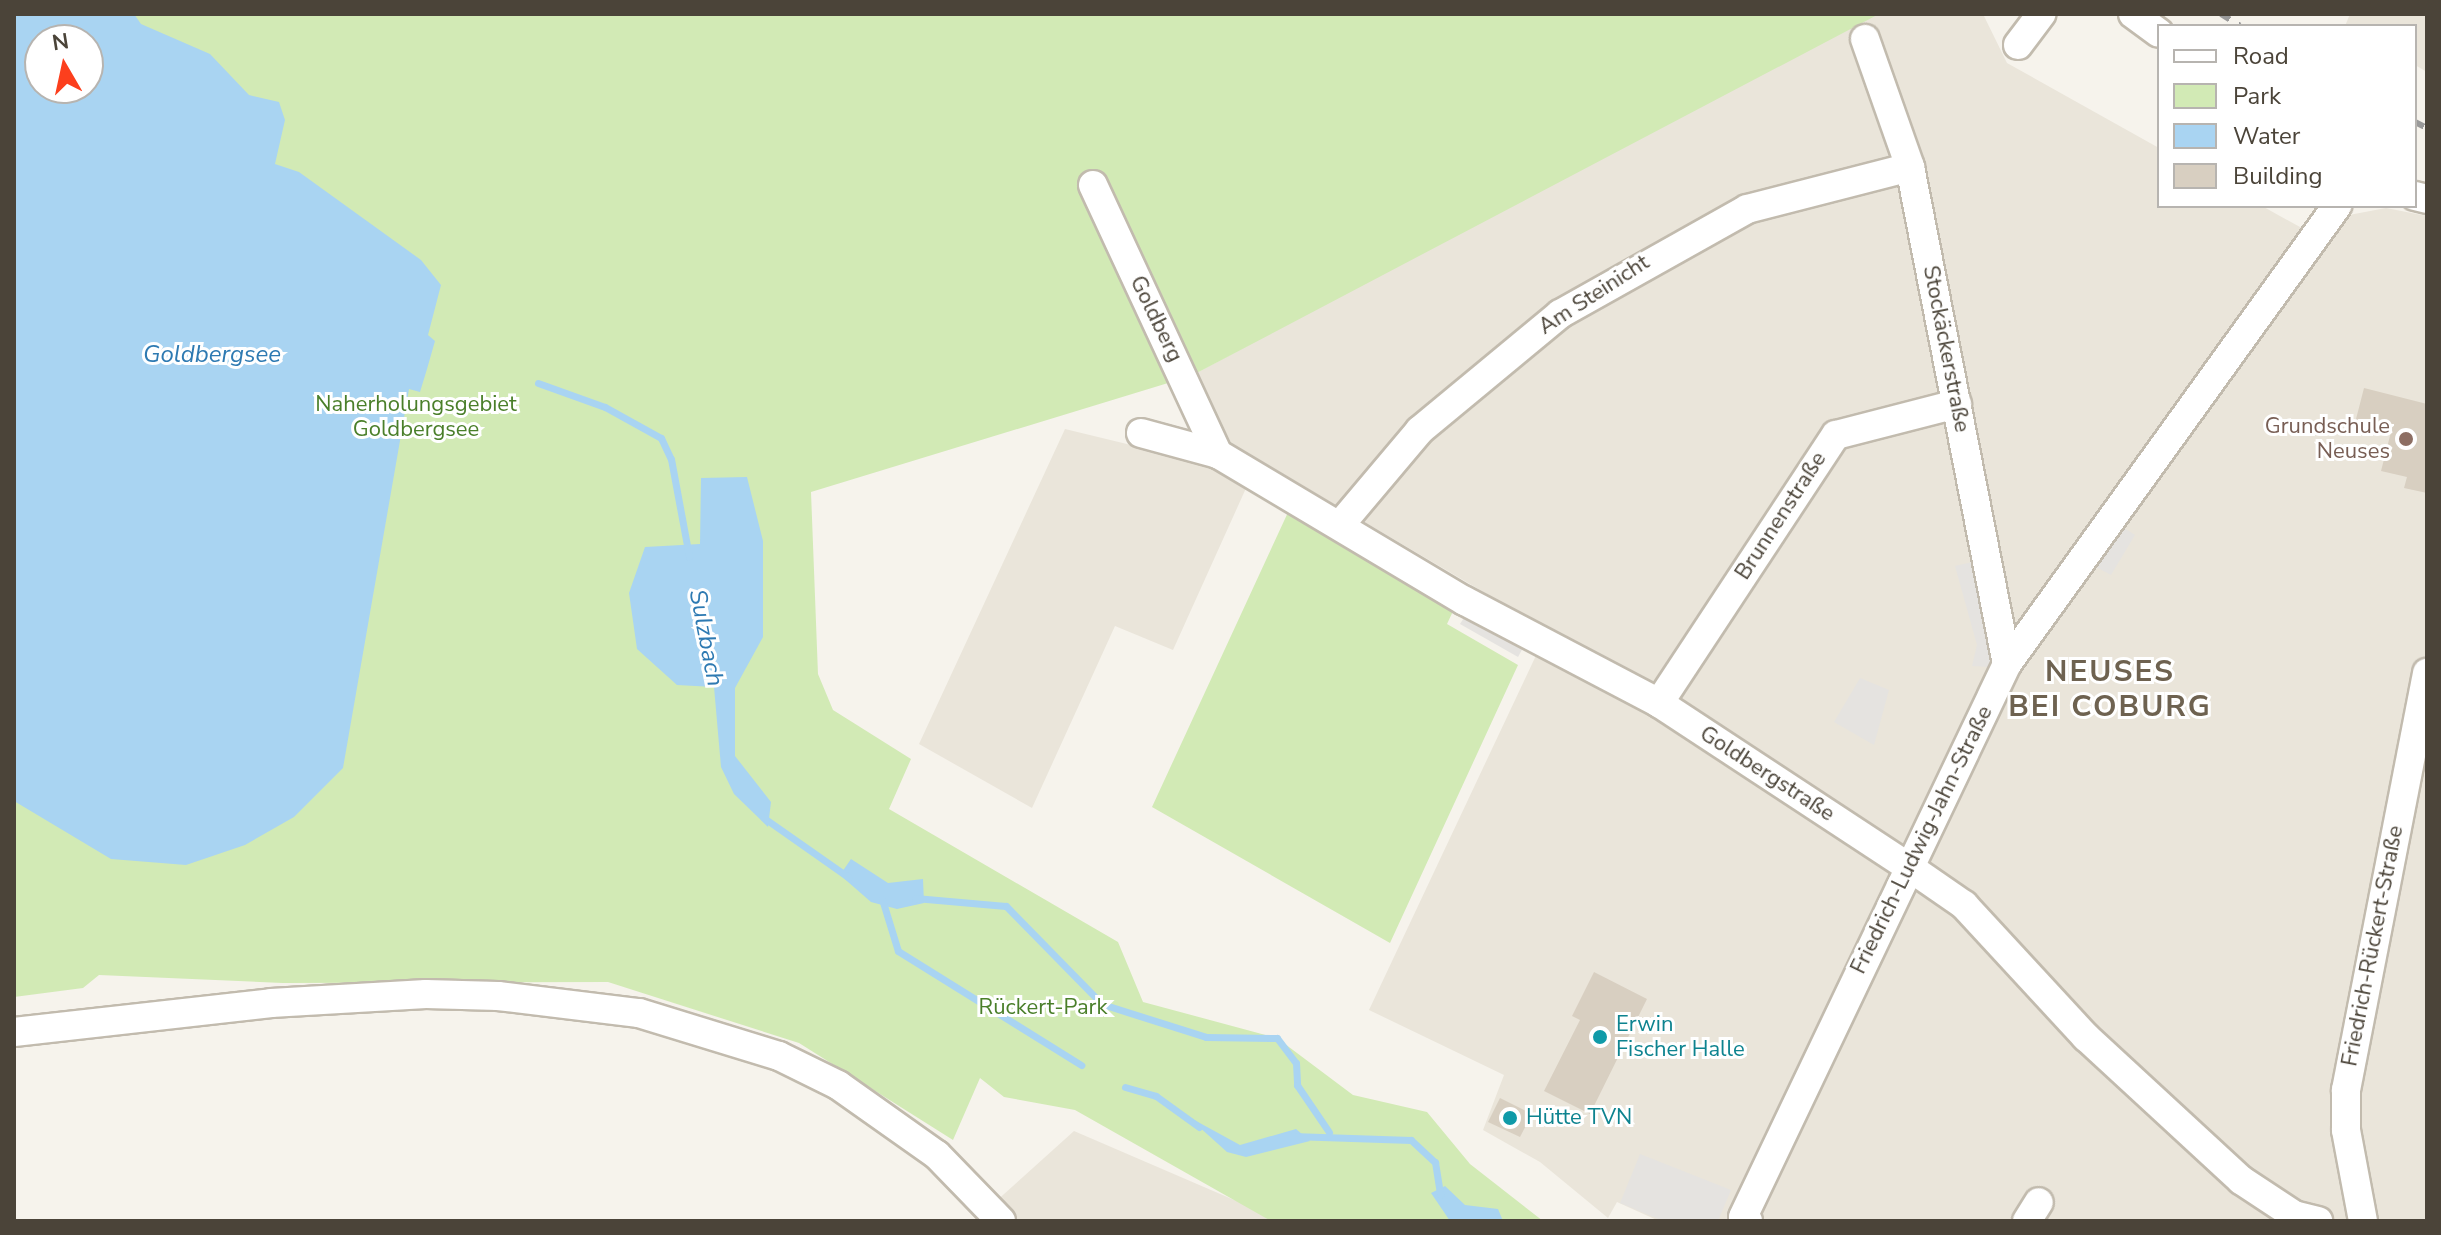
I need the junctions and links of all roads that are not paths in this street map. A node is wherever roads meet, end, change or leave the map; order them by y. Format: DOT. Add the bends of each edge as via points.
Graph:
graph roads {
  1 [pos="2041,14"];
  2 [pos="2133,14"];
  3 [pos="2157,32"];
  4 [pos="1865,39"];
  5 [pos="2018,45"];
  6 [pos="1910,167"];
  7 [pos="1093,185"];
  8 [pos="2332,208"];
  9 [pos="1957,404"];
  10 [pos="1141,433"];
  11 [pos="1218,454"];
  12 [pos="1340,525"];
  13 [pos="2007,664"];
  14 [pos="2427,676"];
  15 [pos="1659,703"];
  16 [pos="1909,867"];
  17 [pos="14,1032"];
  18 [pos="1001,1221"];
  19 [pos="1748,1221"];
  20 [pos="2318,1221"];
  21 [pos="2363,1221"];
  1 -- 5 [label="street"];
  2 -- 3 [label="street"];
  4 -- 6 [label="street, Stockäckerstraße"];
  6 -- 9 [label="street, Stockäckerstraße"];
  6 -- 12 [label="street, Am Steinicht" via="1747,209 1560,314 1420,430"];
  7 -- 11 [label="street, Goldberg"];
  8 -- 13 [label="street, Friedrich-Ludwig-Jahn-Straße" via="2198,406"];
  9 -- 13 [label="street, Stockäckerstraße"];
  9 -- 15 [label="street, Brunnenstraße" via="1836,435"];
  10 -- 11 [label="street, Goldbergstraße"];
  11 -- 12 [label="street, Goldbergstraße"];
  12 -- 15 [label="street, Goldbergstraße" via="1536,640"];
  13 -- 16 [label="street, Friedrich-Ludwig-Jahn-Straße"];
  14 -- 21 [label="street, Friedrich-Rückert-Straße" via="2346,1090 2346,1130"];
  15 -- 16 [label="street, Goldbergstraße"];
  16 -- 19 [label="street, Friedrich-Ludwig-Jahn-Straße" via="1743,1217"];
  16 -- 20 [label="street, Goldbergstraße" via="1964,905 2086,1037 2241,1180 2294,1215"];
  17 -- 18 [label="street" via="271,1003 426,994 572,1002 707,1030 779,1056 850,1093 937,1155"];
}
